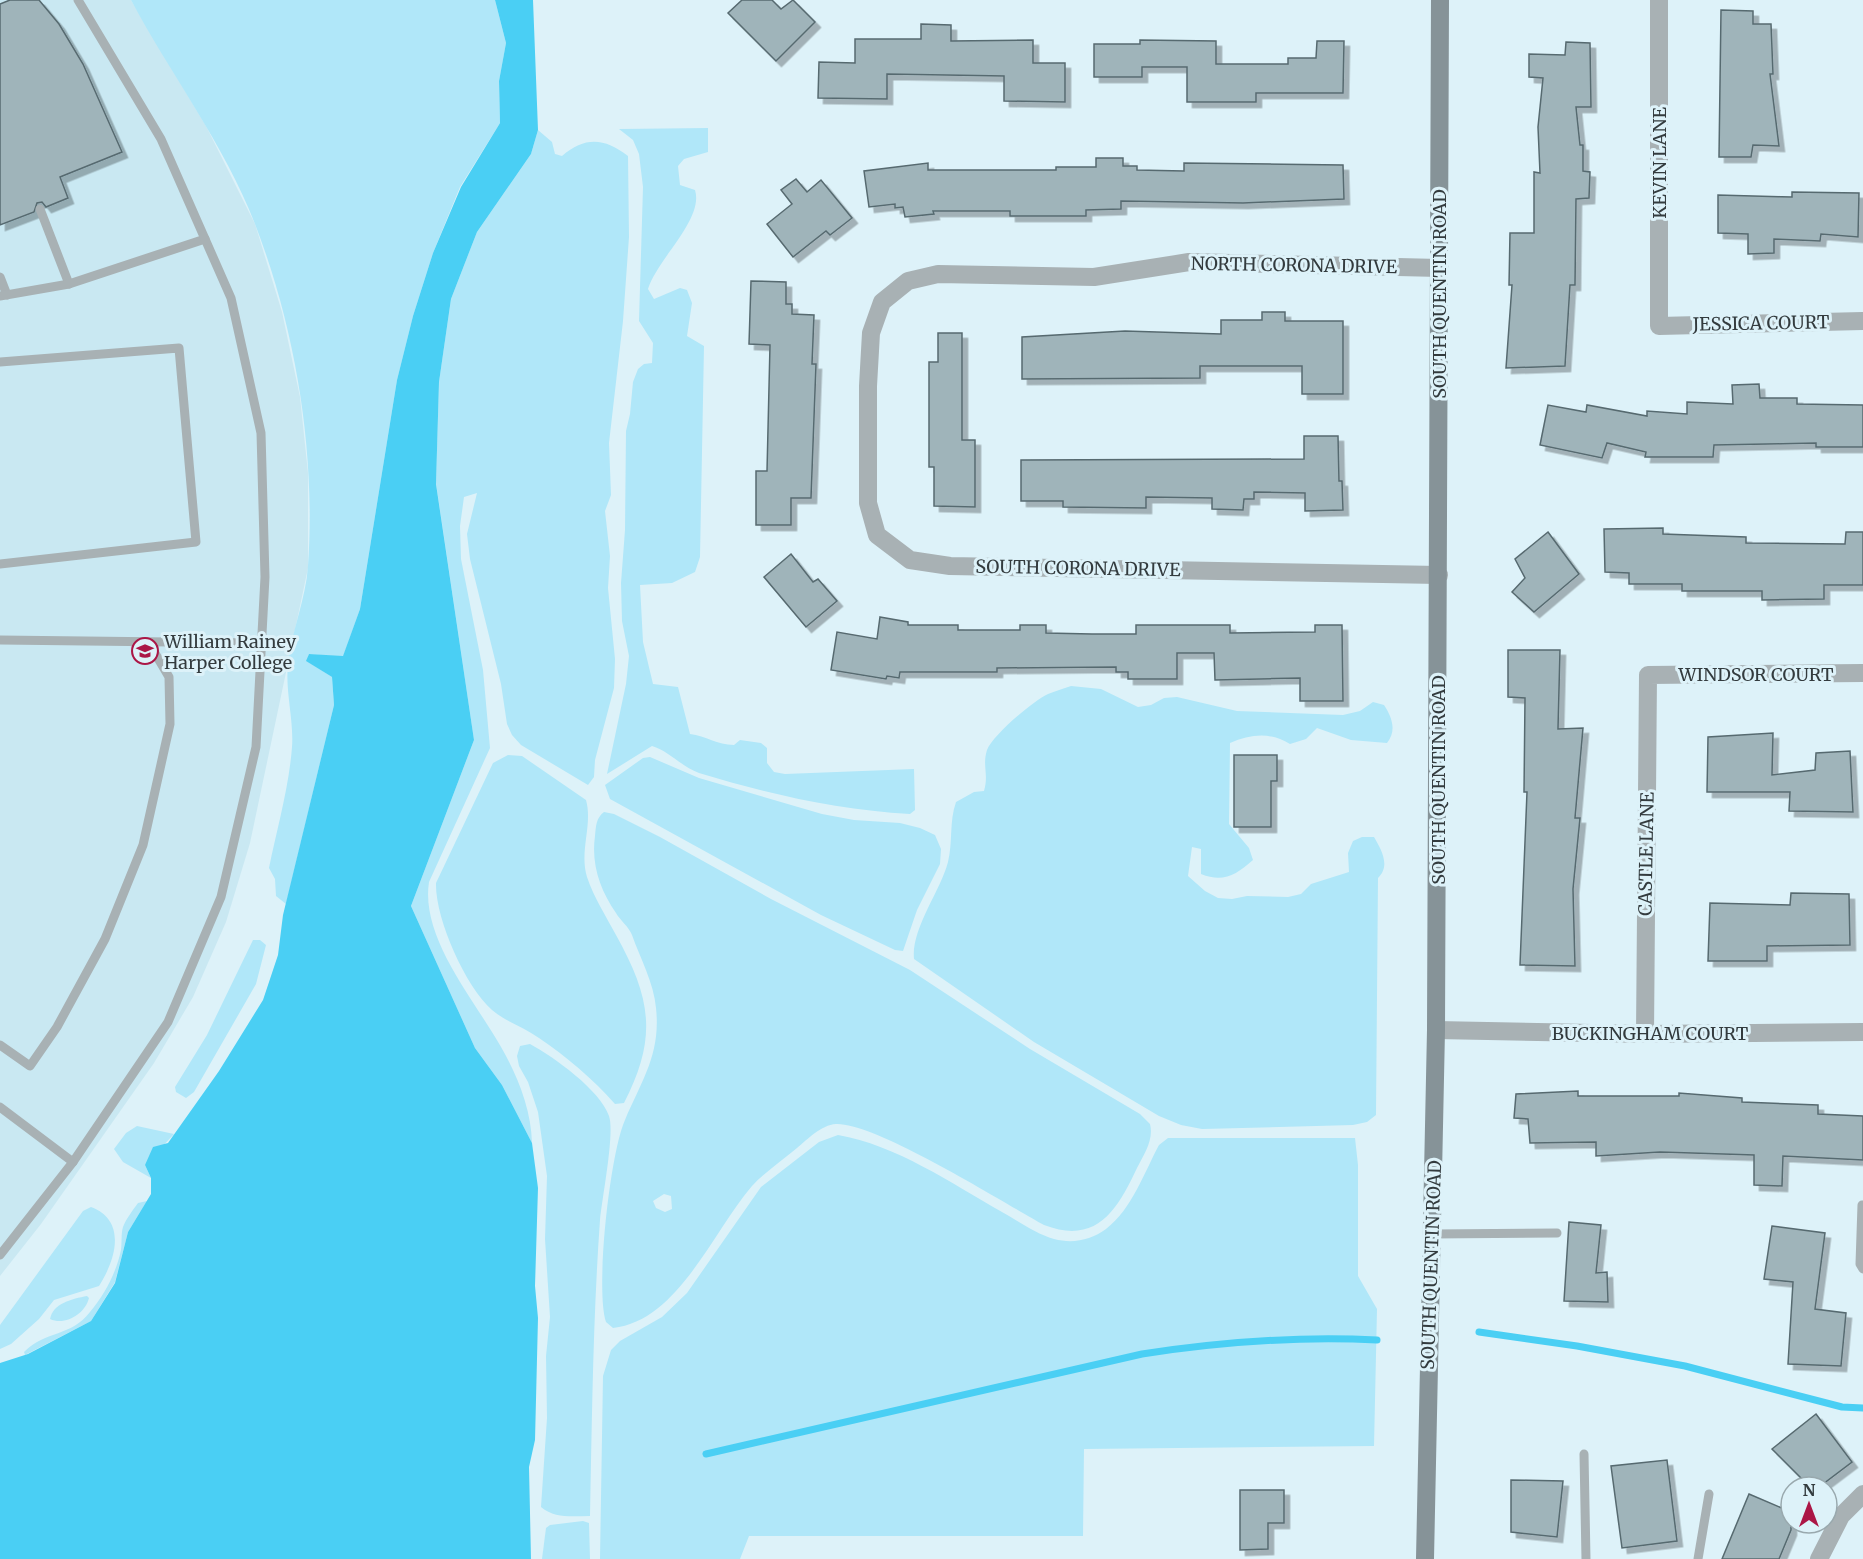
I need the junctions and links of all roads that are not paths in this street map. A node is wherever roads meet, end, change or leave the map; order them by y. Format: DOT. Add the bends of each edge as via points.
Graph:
graph roads {
  1 [pos="78,0"];
  2 [pos="1440,0"];
  3 [pos="1659,0"];
  4 [pos="40,209"];
  5 [pos="205,239"];
  6 [pos="1440,268"];
  7 [pos="0,277"];
  8 [pos="69,284"];
  9 [pos="4,296"];
  10 [pos="1863,321"];
  11 [pos="1659,326"];
  12 [pos="0,362"];
  13 [pos="868,386"];
  14 [pos="0,564"];
  15 [pos="1439,575"];
  16 [pos="0,640"];
  17 [pos="149,643"];
  18 [pos="261,643"];
  19 [pos="1863,674"];
  20 [pos="1648,675"];
  21 [pos="1436,1030"];
  22 [pos="1863,1032"];
  23 [pos="1645,1034"];
  24 [pos="0,1045"];
  25 [pos="0,1107"];
  26 [pos="73,1162"];
  27 [pos="1862,1205"];
  28 [pos="1557,1233"];
  29 [pos="1432,1234"];
  30 [pos="0,1255"];
  31 [pos="1863,1269"];
  32 [pos="1584,1454"];
  33 [pos="1709,1494"];
  34 [pos="1863,1494"];
  35 [pos="1425,1559"];
  36 [pos="1586,1559"];
  37 [pos="1698,1559"];
  38 [pos="1819,1559"];
  1 -- 5 [label="lane" via="161,139"];
  2 -- 6 [label="main road, SOUTH QUENTIN ROAD"];
  3 -- 11 [label="street, KEVIN LANE"];
  4 -- 8 [label="lane"];
  5 -- 8 [label="lane"];
  5 -- 18 [label="lane" via="231,298 261,433 265,578"];
  6 -- 13 [label="street, NORTH CORONA DRIVE" via="1189,262 1094,277 938,274 908,281 882,302 871,333"];
  6 -- 15 [label="main road, SOUTH QUENTIN ROAD"];
  7 -- 9 [label="lane"];
  8 -- 9 [label="lane"];
  10 -- 11 [label="street, JESSICA COURT"];
  12 -- 14 [label="lane" via="179,348 196,542"];
  13 -- 15 [label="street, SOUTH CORONA DRIVE" via="868,503 877,535 910,560 950,566"];
  15 -- 21 [label="main road, SOUTH QUENTIN ROAD"];
  16 -- 17 [label="lane"];
  17 -- 18 [label="lane"];
  17 -- 24 [label="lane" via="169,677 170,724 143,845 105,939 57,1027 30,1066"];
  18 -- 26 [label="lane" via="256,747 221,897 168,1022"];
  19 -- 20 [label="street, WINDSOR COURT"];
  20 -- 23 [label="street, CASTLE LANE"];
  21 -- 23 [label="street, BUCKINGHAM COURT"];
  21 -- 29 [label="main road, SOUTH QUENTIN ROAD"];
  22 -- 23 [label="street, BUCKINGHAM COURT"];
  25 -- 26 [label="lane"];
  26 -- 30 [label="lane"];
  27 -- 31 [label="lane"];
  28 -- 29 [label="lane"];
  29 -- 35 [label="main road, SOUTH QUENTIN ROAD"];
  32 -- 36 [label="lane"];
  33 -- 37 [label="lane"];
  34 -- 38 [label="street" via="1841,1516"];
}
